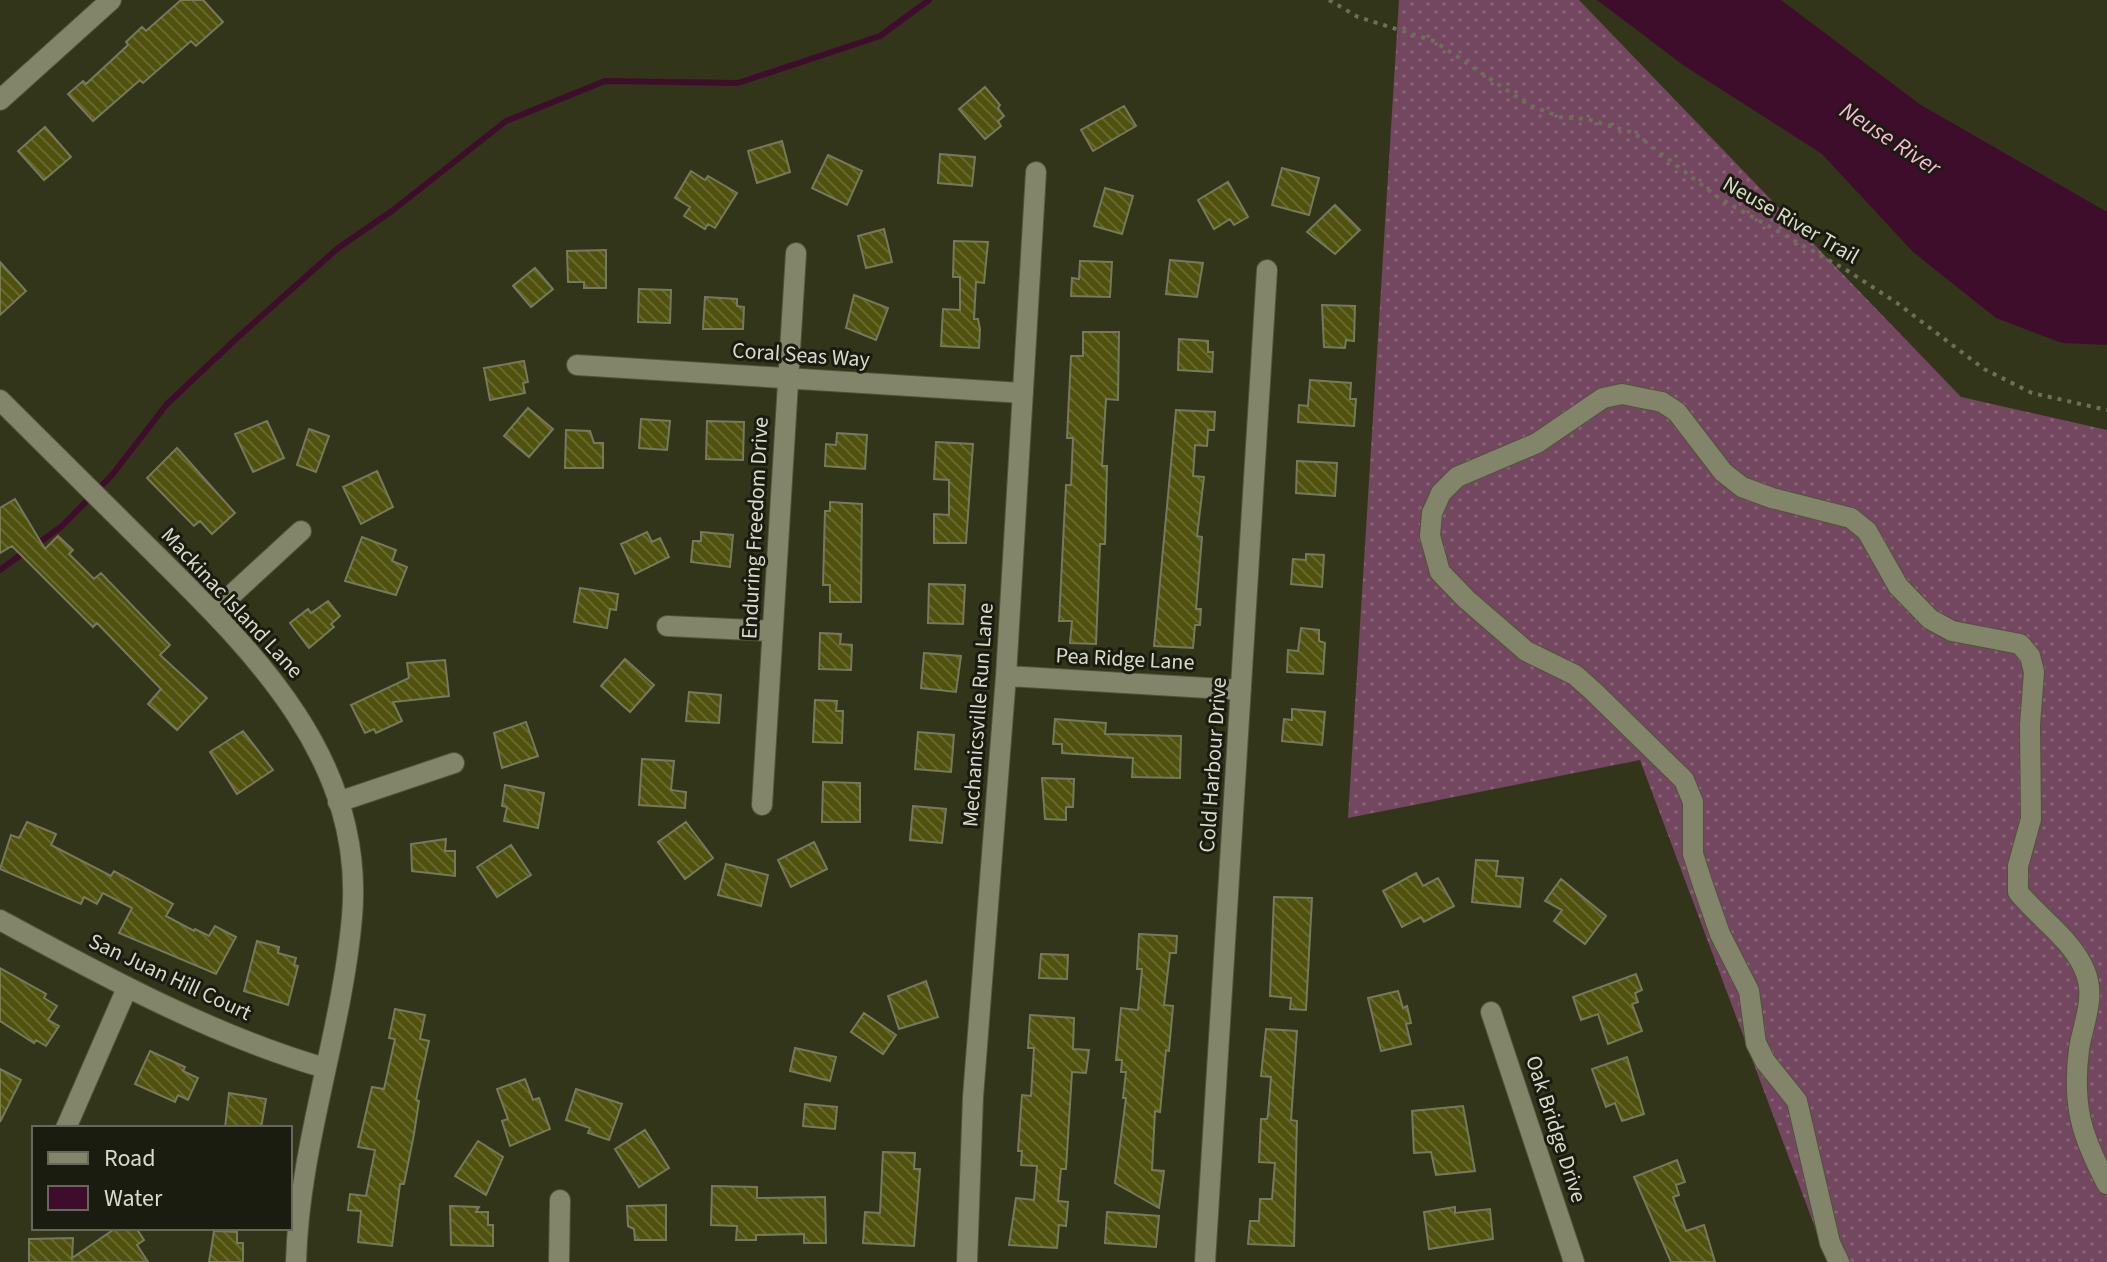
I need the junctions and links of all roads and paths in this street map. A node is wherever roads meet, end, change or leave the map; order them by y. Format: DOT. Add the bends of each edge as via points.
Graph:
graph roads {
  1 [pos="111,0"];
  2 [pos="1329,0"];
  3 [pos="0,100"];
  4 [pos="1036,172"];
  5 [pos="796,253"];
  6 [pos="1267,270"];
  7 [pos="577,365"];
  8 [pos="788,378"];
  9 [pos="1023,393"];
  10 [pos="0,400"];
  11 [pos="2107,410"];
  12 [pos="301,531"];
  13 [pos="213,612"];
  14 [pos="667,626"];
  15 [pos="772,631"];
  16 [pos="1006,676"];
  17 [pos="1241,690"];
  18 [pos="454,763"];
  19 [pos="338,802"];
  20 [pos="762,805"];
  21 [pos="0,920"];
  22 [pos="127,988"];
  23 [pos="1491,1012"];
  24 [pos="325,1068"];
  25 [pos="67,1126"];
  26 [pos="2107,1184"];
  27 [pos="560,1200"];
  28 [pos="296,1262"];
  29 [pos="559,1262"];
  30 [pos="967,1262"];
  31 [pos="1205,1262"];
  32 [pos="1574,1262"];
  33 [pos="1839,1262"];
  1 -- 3 [label="street"];
  2 -- 11 [label="path, Neuse River Trail" via="1358,17 1445,47 1529,105 1634,133 1719,198 1897,303 1984,369 2020,388"];
  4 -- 9 [label="street, Mechanicsville Run Lane"];
  5 -- 8 [label="street, Enduring Freedom Drive"];
  6 -- 17 [label="street, Cold Harbour Drive"];
  7 -- 8 [label="street, Coral Seas Way"];
  8 -- 9 [label="street, Coral Seas Way"];
  8 -- 15 [label="street, Enduring Freedom Drive"];
  9 -- 16 [label="street, Mechanicsville Run Lane"];
  10 -- 13 [label="street, Mackinac Island Lane"];
  12 -- 13 [label="street"];
  13 -- 19 [label="street, Mackinac Island Lane" via="283,691 318,751"];
  14 -- 15 [label="street"];
  15 -- 20 [label="street, Enduring Freedom Drive"];
  16 -- 17 [label="street, Pea Ridge Lane"];
  16 -- 30 [label="street, Mechanicsville Run Lane" via="973,1097"];
  17 -- 31 [label="street, Cold Harbour Drive"];
  18 -- 19 [label="street"];
  19 -- 24 [label="street, Mackinac Island Lane" via="353,913"];
  21 -- 22 [label="street, San Juan Hill Court"];
  22 -- 24 [label="street, San Juan Hill Court"];
  22 -- 25 [label="street"];
  23 -- 32 [label="street, Oak Bridge Drive"];
  24 -- 28 [label="street, Mackinac Island Lane" via="300,1194"];
  26 -- 33 [label="street" via="2090,1154 2077,1103 2080,1046 2090,998 2086,972 2018,892 2018,866 2031,819 2030,656 2020,644 1952,631 1930,619 1898,586 1867,531 1851,518 1742,487 1723,472 1677,412 1662,402 1622,394 1603,398 1537,443 1457,477 1441,493 1432,513 1433,556 1440,572 1466,599 1526,651 1575,675 1684,780 1693,802 1693,854 1720,934 1749,991 1756,1043 1797,1101"];
  27 -- 29 [label="street"];
}
